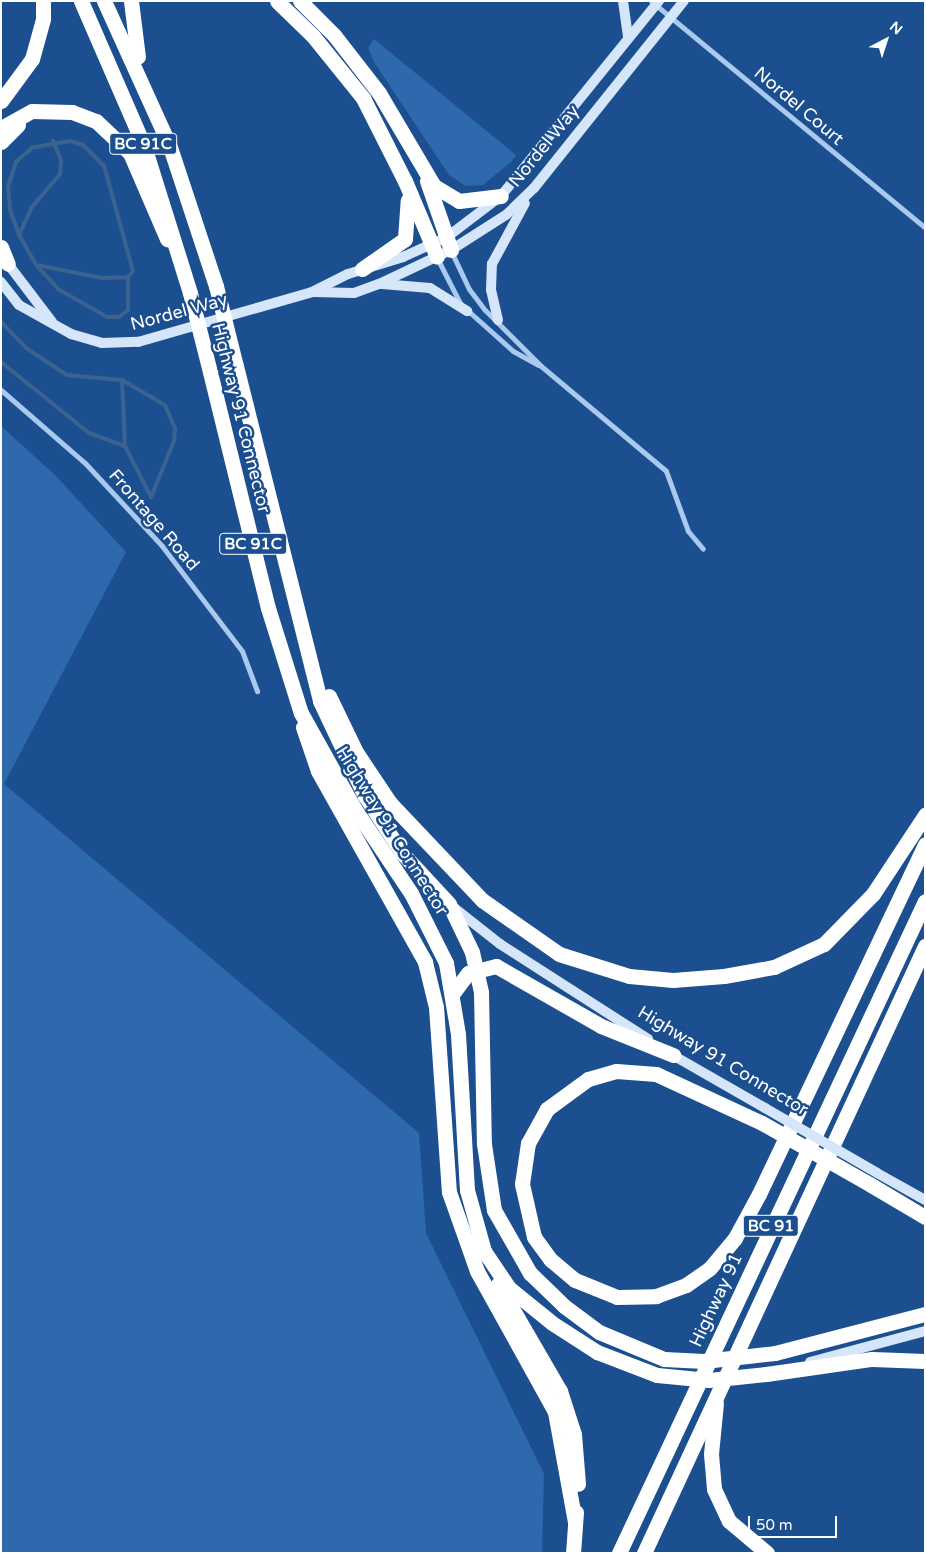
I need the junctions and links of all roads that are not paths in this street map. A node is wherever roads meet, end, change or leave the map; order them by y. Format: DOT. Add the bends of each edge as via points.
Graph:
graph roads {
  1 [pos="43,1"];
  2 [pos="81,1"];
  3 [pos="104,1"];
  4 [pos="131,1"];
  5 [pos="277,1"];
  6 [pos="300,1"];
  7 [pos="623,1"];
  8 [pos="684,1"];
  9 [pos="655,2"];
  10 [pos="670,18"];
  11 [pos="628,38"];
  12 [pos="149,95"];
  13 [pos="1,101"];
  14 [pos="54,110"];
  15 [pos="1,128"];
  16 [pos="1,142"];
  17 [pos="422,169"];
  18 [pos="405,181"];
  19 [pos="534,188"];
  20 [pos="501,196"];
  21 [pos="925,228"];
  22 [pos="449,243"];
  23 [pos="1,247"];
  24 [pos="434,251"];
  25 [pos="4,260"];
  26 [pos="362,269"];
  27 [pos="1,282"];
  28 [pos="379,284"];
  29 [pos="312,292"];
  30 [pos="190,293"];
  31 [pos="467,311"];
  32 [pos="498,320"];
  33 [pos="54,325"];
  34 [pos="541,366"];
  35 [pos="1,390"];
  36 [pos="703,550"];
  37 [pos="304,638"];
  38 [pos="257,691"];
  39 [pos="301,713"];
  40 [pos="925,815"];
  41 [pos="925,844"];
  42 [pos="925,901"];
  43 [pos="449,904"];
  44 [pos="925,946"];
  45 [pos="477,968"];
  46 [pos="453,992"];
  47 [pos="673,1055"];
  48 [pos="764,1116"];
  49 [pos="874,1179"];
  50 [pos="925,1200"];
  51 [pos="925,1217"];
  52 [pos="491,1265"];
  53 [pos="925,1314"];
  54 [pos="925,1330"];
  55 [pos="925,1361"];
  56 [pos="766,1374"];
  57 [pos="718,1386"];
  58 [pos="575,1522"];
  59 [pos="572,1553"];
  60 [pos="619,1553"];
  61 [pos="644,1553"];
  62 [pos="767,1553"];
  1 -- 13 [label="highway" via="41,31 32,60"];
  2 -- 30 [label="highway, Highway 91 Connector / BC 91C" via="144,146"];
  3 -- 12 [label="highway, Highway 91 Connector / BC 91C"];
  4 -- 12 [label="highway" via="132,35"];
  5 -- 18 [label="highway" via="352,83"];
  6 -- 17 [label="highway" via="373,84"];
  7 -- 11 [label="street"];
  8 -- 10 [label="street, Nordel Way"];
  9 -- 10 [label="street, Nordel Court"];
  9 -- 11 [label="street, Nordel Way"];
  10 -- 19 [label="street, Nordel Way"];
  10 -- 21 [label="street, Nordel Court"];
  11 -- 20 [label="street, Nordel Way"];
  12 -- 37 [label="highway, Highway 91 Connector / BC 91C, bridge" via="216,286"];
  14 -- 15 [label="highway" via="32,110"];
  14 -- 16 [label="highway" via="20,123"];
  14 -- 30 [label="highway" via="96,121 130,153"];
  17 -- 20 [label="highway" via="434,186 454,199"];
  17 -- 22 [label="highway"];
  18 -- 24 [label="highway"];
  18 -- 26 [label="highway" via="408,234 394,251"];
  19 -- 22 [label="street, Nordel Way" via="495,224"];
  19 -- 32 [label="street" via="505,233 492,264 491,290"];
  20 -- 22 [label="street, Nordel Way"];
  22 -- 24 [label="street, Nordel Way"];
  22 -- 32 [label="street" via="476,300"];
  23 -- 25 [label="highway"];
  24 -- 26 [label="street, Nordel Way"];
  24 -- 28 [label="street, Nordel Way"];
  24 -- 31 [label="street" via="452,292"];
  25 -- 33 [label="street, Nordel Way"];
  26 -- 29 [label="street, Nordel Way"];
  27 -- 33 [label="street, Nordel Way" via="19,305"];
  28 -- 29 [label="street, Nordel Way" via="354,293"];
  28 -- 31 [label="street" via="430,288"];
  29 -- 33 [label="street, Nordel Way" via="138,342 88,340"];
  30 -- 39 [label="highway, Highway 91 Connector / BC 91C, bridge" via="268,608"];
  31 -- 34 [label="street" via="513,350"];
  32 -- 34 [label="street"];
  34 -- 36 [label="street" via="666,472 688,531"];
  35 -- 38 [label="street, Frontage Road" via="84,463 162,546 242,651"];
  37 -- 40 [label="highway" via="356,752 410,827 513,926 559,954 596,969 652,980 697,979 774,967 800,957 824,944 856,915"];
  37 -- 43 [label="highway, Highway 91 Connector / BC 91C" via="320,701 365,796 402,853"];
  39 -- 46 [label="highway, Highway 91 Connector" via="354,808 426,919"];
  39 -- 58 [label="highway" via="305,744 318,771 425,962 436,1007 449,1192 477,1271 555,1412"];
  41 -- 48 [label="highway" via="759,1194 735,1238 710,1268 686,1285 656,1296 617,1297 588,1288 568,1275 534,1237 523,1201 528,1144 547,1109 588,1079 616,1071 656,1074"];
  42 -- 60 [label="highway, Highway 91 / BC 91"];
  43 -- 45 [label="highway"];
  43 -- 47 [label="street, Highway 91 Connector" via="523,960"];
  44 -- 57 [label="highway, BC 91"];
  45 -- 46 [label="highway"];
  45 -- 47 [label="highway" via="496,966 601,1026"];
  45 -- 53 [label="highway, bridge" via="483,1033 484,1144 494,1210 530,1273 564,1306 599,1332 664,1359 704,1360 775,1353"];
  46 -- 52 [label="highway, Highway 91 Connector" via="467,1190 477,1236"];
  47 -- 48 [label="street, Highway 91 Connector"];
  48 -- 49 [label="highway, bridge"];
  49 -- 50 [label="street"];
  49 -- 51 [label="highway"];
  52 -- 56 [label="highway, Highway 91 Connector, bridge" via="519,1297 572,1337 657,1375 709,1380"];
  52 -- 58 [label="highway" via="567,1412 579,1471"];
  54 -- 56 [label="street, Highway 91 Connector"];
  55 -- 56 [label="highway" via="872,1359"];
  57 -- 61 [label="highway, BC 91"];
  57 -- 62 [label="highway" via="711,1454 714,1489 729,1521"];
  58 -- 59 [label="highway"];
}
